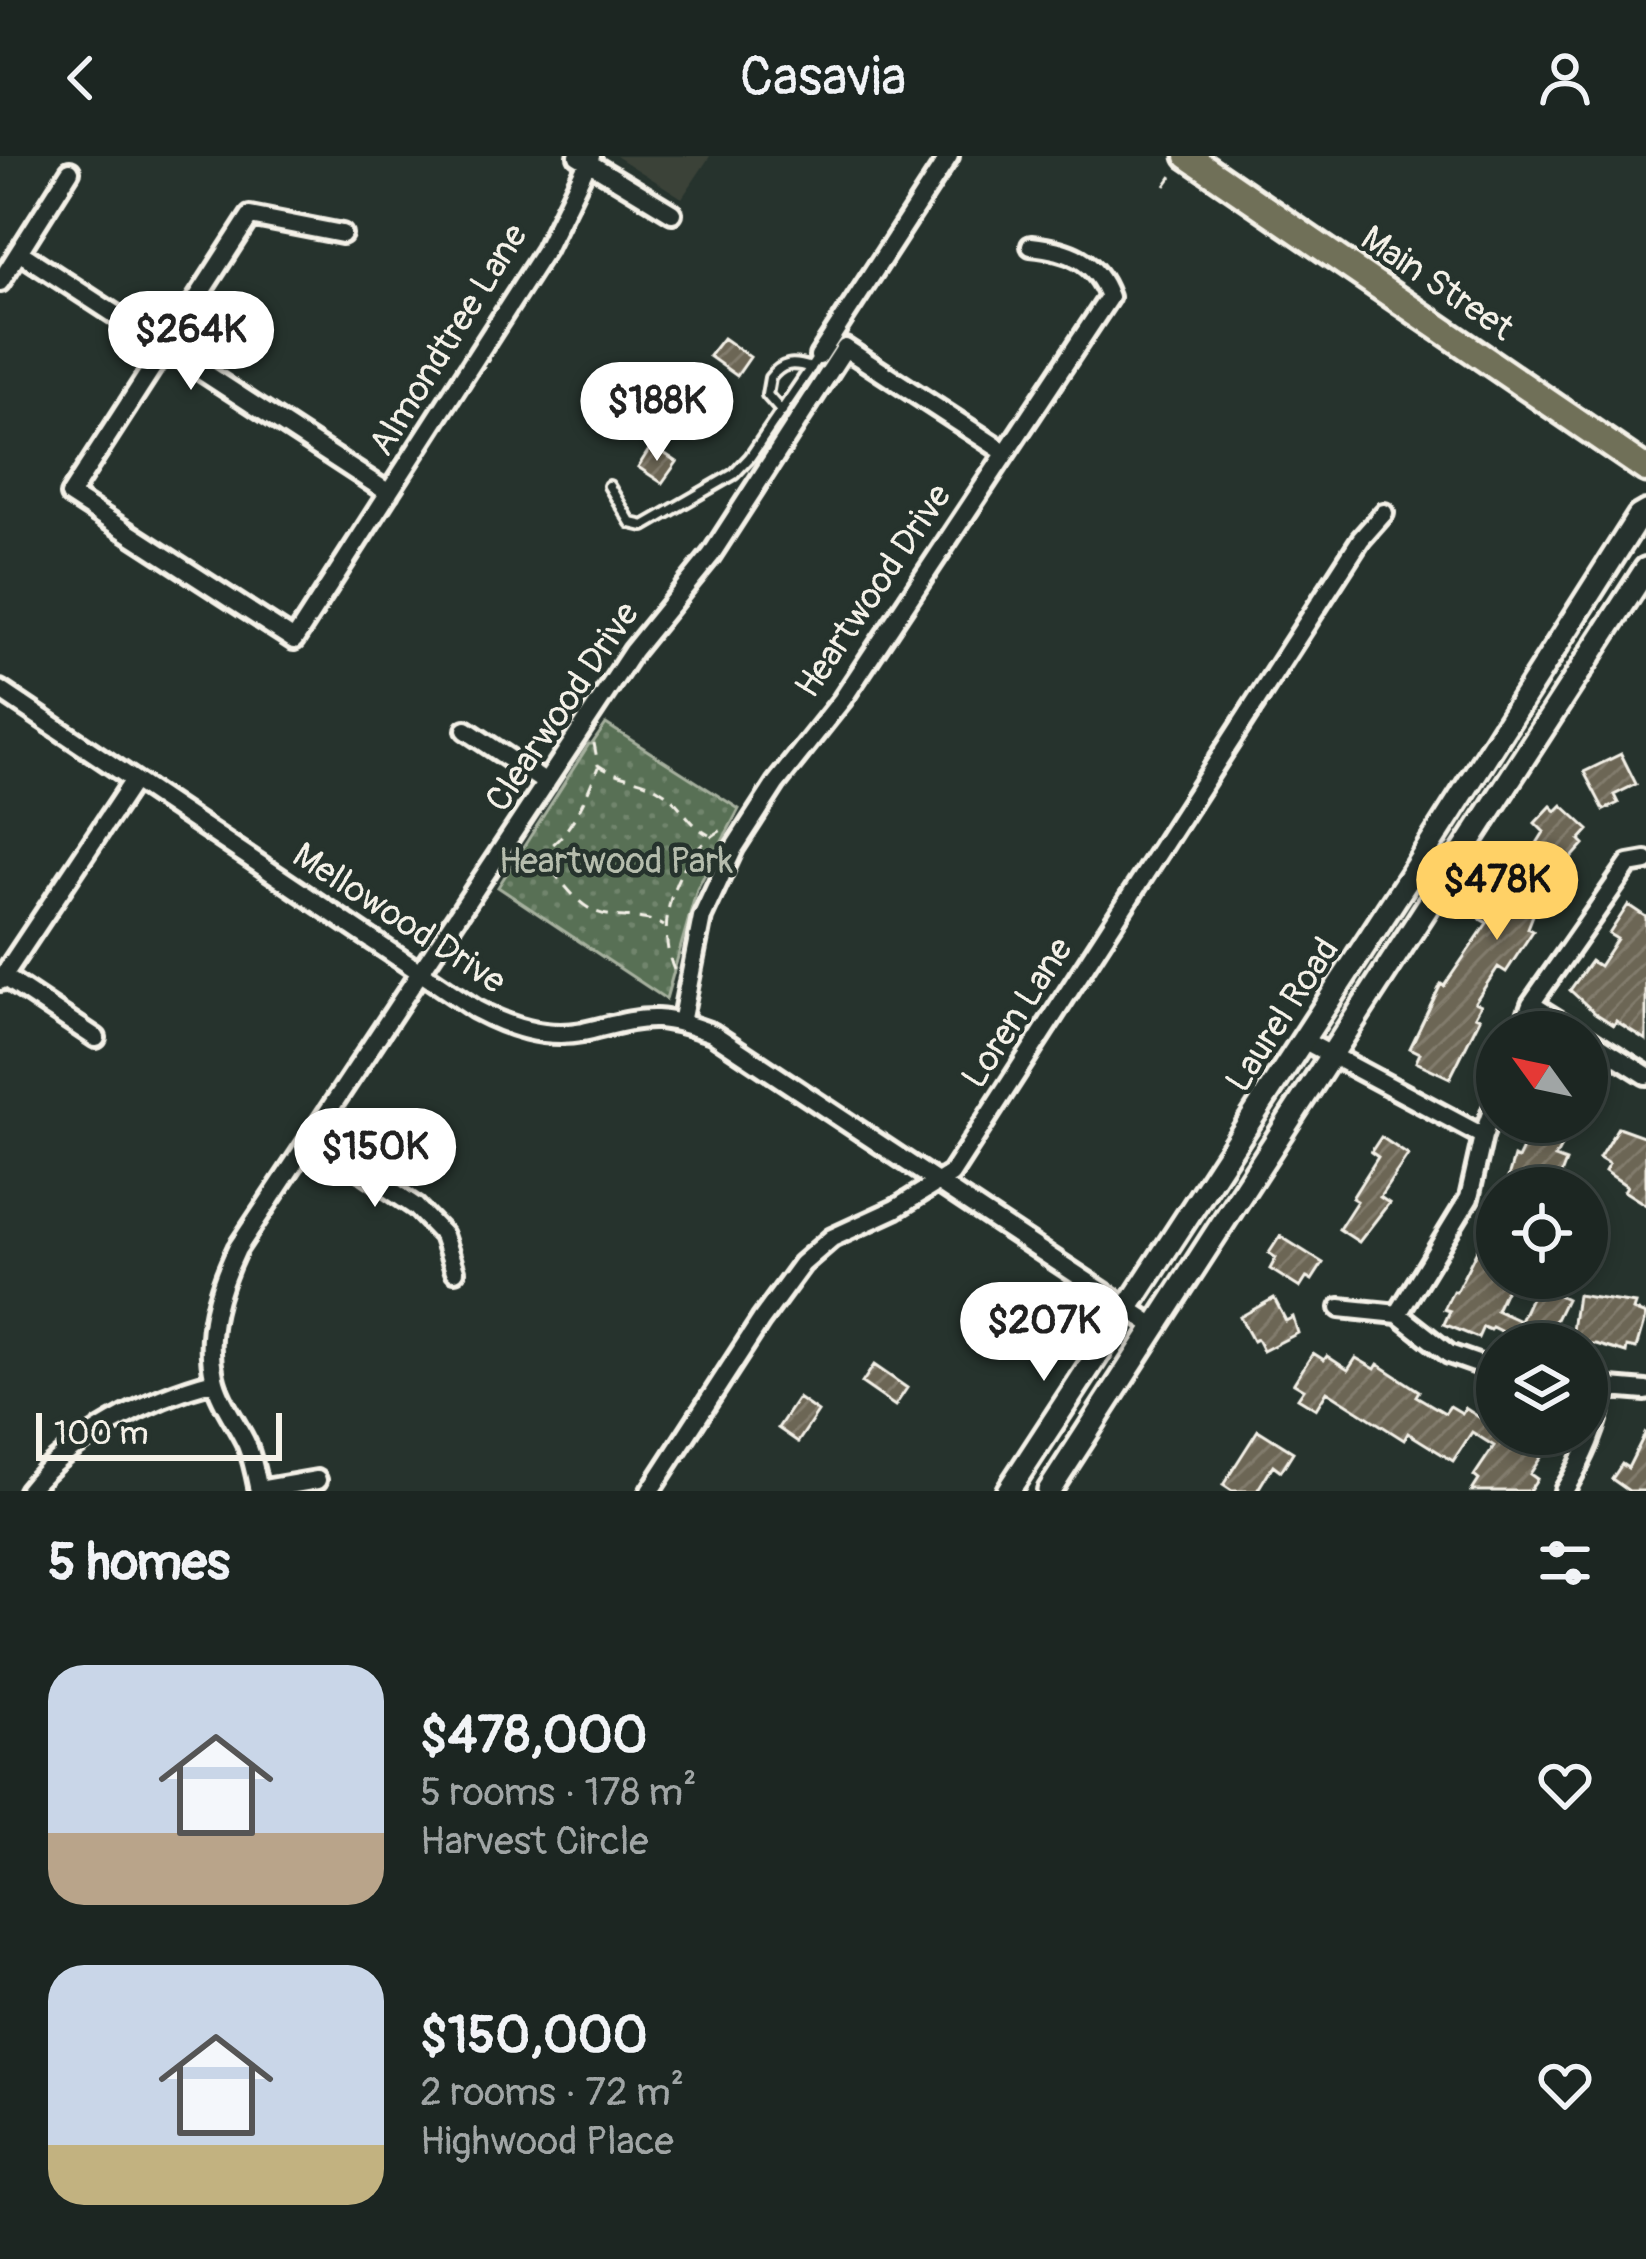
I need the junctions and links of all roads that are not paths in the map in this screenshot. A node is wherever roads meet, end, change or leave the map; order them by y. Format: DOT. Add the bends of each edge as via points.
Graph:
graph roads {
  1 [pos="949,156"];
  2 [pos="1188,156"];
  3 [pos="586,158"];
  4 [pos="70,171"];
  5 [pos="672,213"];
  6 [pos="342,235"];
  7 [pos="1031,246"];
  8 [pos="19,252"];
  9 [pos="0,282"];
  10 [pos="166,346"];
  11 [pos="815,362"];
  12 [pos="782,412"];
  13 [pos="1003,451"];
  14 [pos="1646,469"];
  15 [pos="609,486"];
  16 [pos="389,493"];
  17 [pos="1646,512"];
  18 [pos="1384,513"];
  19 [pos="1646,569"];
  20 [pos="0,690"];
  21 [pos="466,730"];
  22 [pos="134,780"];
  23 [pos="546,783"];
  24 [pos="1646,861"];
  25 [pos="421,973"];
  26 [pos="2,978"];
  27 [pos="1531,1004"];
  28 [pos="1528,1011"];
  29 [pos="1542,1011"];
  30 [pos="681,1023"];
  31 [pos="97,1038"];
  32 [pos="1303,1040"];
  33 [pos="1608,1052"];
  34 [pos="1331,1056"];
  35 [pos="1646,1075"];
  36 [pos="1476,1132"];
  37 [pos="312,1137"];
  38 [pos="1481,1143"];
  39 [pos="939,1183"];
  40 [pos="454,1271"];
  41 [pos="1127,1308"];
  42 [pos="1340,1308"];
  43 [pos="1398,1314"];
  44 [pos="1156,1327"];
  45 [pos="1476,1364"];
  46 [pos="214,1381"];
  47 [pos="1608,1389"];
  48 [pos="1646,1391"];
  49 [pos="1584,1455"];
  50 [pos="316,1480"];
  51 [pos="28,1491"];
  52 [pos="259,1491"];
  53 [pos="650,1491"];
  54 [pos="1008,1491"];
  55 [pos="1049,1491"];
  56 [pos="1564,1491"];
  1 -- 11 [label="street"];
  2 -- 14 [label="main road, Main Street"];
  3 -- 5 [label="street"];
  3 -- 16 [label="street, Almondtree Lane" via="545,250"];
  4 -- 8 [label="street"];
  6 -- 10 [label="street" via="250,216"];
  7 -- 13 [label="street, Heartwood Drive" via="1064,250 1101,274 1109,297"];
  8 -- 9 [label="street"];
  8 -- 10 [label="street"];
  10 -- 16 [label="street"];
  10 -- 16 [label="street, Almondtree Lane" via="70,495 294,640"];
  11 -- 12 [label="lane"];
  11 -- 12 [label="lane" via="785,365 770,378 767,395"];
  12 -- 15 [label="lane" via="734,474 654,523 631,523"];
  13 -- 23 [label="street, Clearwood Drive" via="845,348 711,555 633,651"];
  13 -- 30 [label="street, Heartwood Drive" via="842,700 734,848 702,917"];
  17 -- 32 [label="main road, Laurel Road"];
  18 -- 39 [label="street, Loren Lane"];
  19 -- 34 [label="main road, Laurel Road"];
  20 -- 22 [label="street, Mellowood Drive"];
  21 -- 23 [label="street"];
  22 -- 25 [label="street, Mellowood Drive"];
  22 -- 26 [label="street"];
  23 -- 25 [label="street, Clearwood Drive"];
  24 -- 27 [label="street" via="1629,864"];
  25 -- 30 [label="street, Mellowood Drive" via="489,1017 536,1033 635,1020"];
  25 -- 37 [label="street, Clearwood Drive"];
  26 -- 31 [label="street"];
  27 -- 28 [label="street"];
  27 -- 29 [label="street"];
  30 -- 39 [label="street, Mellowood Drive" via="730,1043"];
  32 -- 34 [label="street"];
  32 -- 41 [label="main road, Laurel Road"];
  33 -- 35 [label="street"];
  34 -- 36 [label="street"];
  34 -- 44 [label="main road, Laurel Road"];
  37 -- 40 [label="street" via="416,1207 443,1234"];
  37 -- 46 [label="street, Clearwood Drive" via="221,1281 212,1322"];
  38 -- 43 [label="street" via="1469,1198"];
  39 -- 41 [label="street, Mellowood Drive"];
  39 -- 53 [label="street, Loren Lane" via="832,1238 802,1264"];
  41 -- 44 [label="street, Mellowood Drive"];
  41 -- 54 [label="main road, Laurel Road"];
  42 -- 43 [label="street"];
  43 -- 45 [label="street" via="1449,1354"];
  44 -- 55 [label="main road, Laurel Road"];
  46 -- 51 [label="street" via="154,1400 67,1453"];
  46 -- 52 [label="street, Clearwood Drive" via="249,1450"];
  47 -- 48 [label="street"];
  49 -- 56 [label="street"];
  50 -- 52 [label="street"];
}
